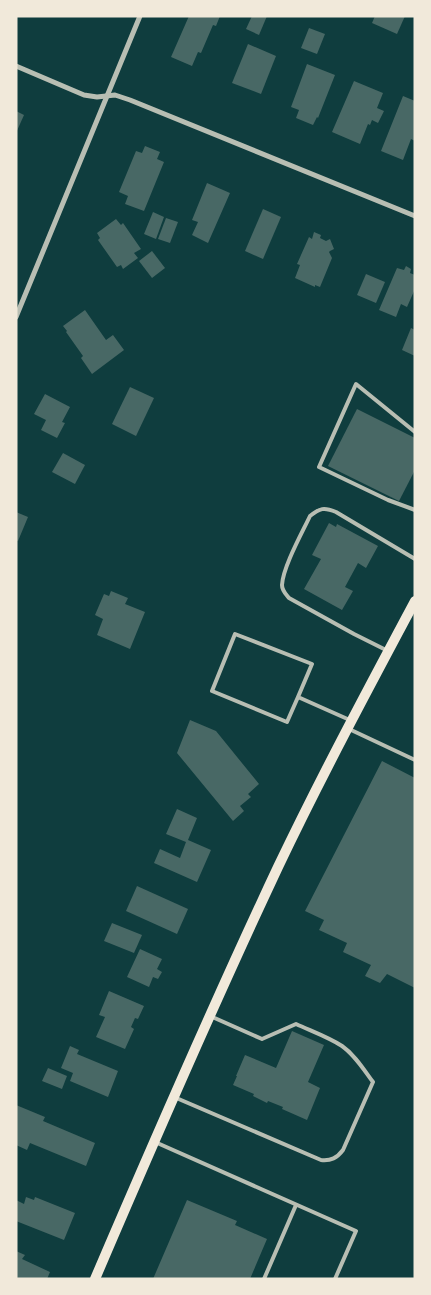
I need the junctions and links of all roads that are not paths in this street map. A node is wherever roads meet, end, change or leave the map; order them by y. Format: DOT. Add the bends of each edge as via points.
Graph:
graph roads {
  1 [pos="140,16"];
  2 [pos="16,66"];
  3 [pos="107,96"];
  4 [pos="415,216"];
  5 [pos="16,316"];
  6 [pos="415,432"];
  7 [pos="415,510"];
  8 [pos="415,559"];
  9 [pos="415,601"];
  10 [pos="388,651"];
  11 [pos="298,697"];
  12 [pos="350,725"];
  13 [pos="415,760"];
  14 [pos="210,1016"];
  15 [pos="174,1097"];
  16 [pos="154,1142"];
  17 [pos="296,1205"];
  18 [pos="95,1279"];
  19 [pos="264,1279"];
  20 [pos="335,1279"];
  1 -- 3 [label="street"];
  2 -- 3 [label="street" via="84,95"];
  3 -- 4 [label="street" via="130,100"];
  3 -- 5 [label="street"];
  6 -- 7 [label="lane" via="356,384 319,467"];
  8 -- 10 [label="lane" via="326,508 310,516 287,565 282,585 290,598"];
  9 -- 10 [label="main road"];
  10 -- 12 [label="main road"];
  11 -- 11 [label="lane" via="312,664 235,634 212,691 288,722"];
  11 -- 12 [label="lane"];
  12 -- 13 [label="lane"];
  12 -- 14 [label="main road" via="278,867"];
  14 -- 15 [label="main road"];
  14 -- 15 [label="lane" via="262,1039 296,1024 331,1040 357,1060 373,1082 343,1150 332,1160 321,1160"];
  15 -- 16 [label="main road"];
  16 -- 17 [label="lane"];
  16 -- 18 [label="main road"];
  17 -- 19 [label="lane"];
  17 -- 20 [label="lane" via="356,1231"];
}
